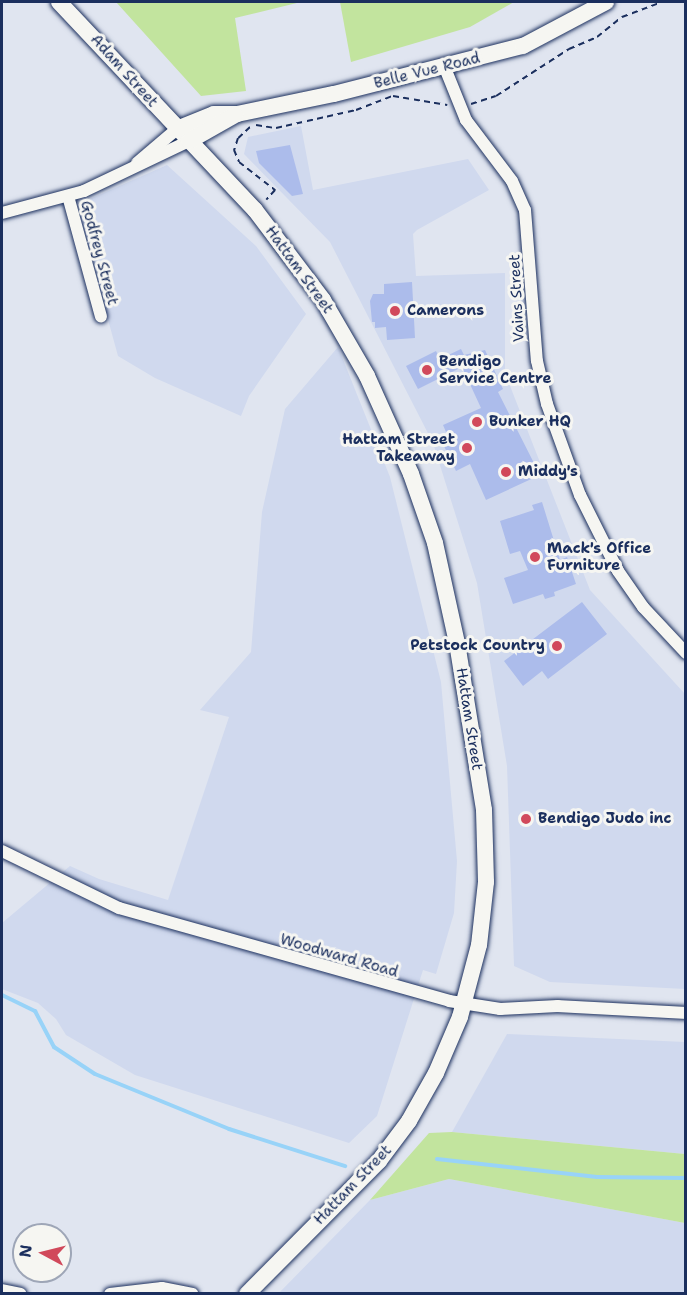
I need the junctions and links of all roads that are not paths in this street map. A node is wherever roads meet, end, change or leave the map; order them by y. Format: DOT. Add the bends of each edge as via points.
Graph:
graph roads {
  1 [pos="59,2"];
  2 [pos="606,2"];
  3 [pos="445,68"];
  4 [pos="183,135"];
  5 [pos="68,196"];
  6 [pos="2,213"];
  7 [pos="101,317"];
  8 [pos="686,653"];
  9 [pos="2,851"];
  10 [pos="465,1004"];
  11 [pos="686,1013"];
  12 [pos="2,1290"];
  13 [pos="21,1293"];
  14 [pos="110,1293"];
  15 [pos="192,1293"];
  16 [pos="247,1293"];
  1 -- 4 [label="main road, Adam Street"];
  2 -- 3 [label="main road, Belle Vue Road" via="523,46"];
  3 -- 4 [label="main road, Belle Vue Road" via="237,114 214,114"];
  3 -- 8 [label="street, Vains Street" via="458,105 512,181 525,210 537,361 547,404 580,495 618,571 643,607"];
  4 -- 5 [label="street, Belle Vue Road" via="134,166"];
  4 -- 10 [label="main road, Hattam Street" via="255,210 323,300 362,365 401,448 435,543 457,644 485,834 484,916"];
  5 -- 6 [label="street, Belle Vue Road"];
  5 -- 7 [label="street, Godfrey Street"];
  9 -- 10 [label="street, Woodward Road" via="119,908"];
  10 -- 11 [label="street, Woodward Road" via="500,1009 558,1006"];
  10 -- 16 [label="main road, Hattam Street" via="436,1073 394,1142"];
  12 -- 13 [label="street"];
  14 -- 15 [label="street" via="162,1288"];
}
